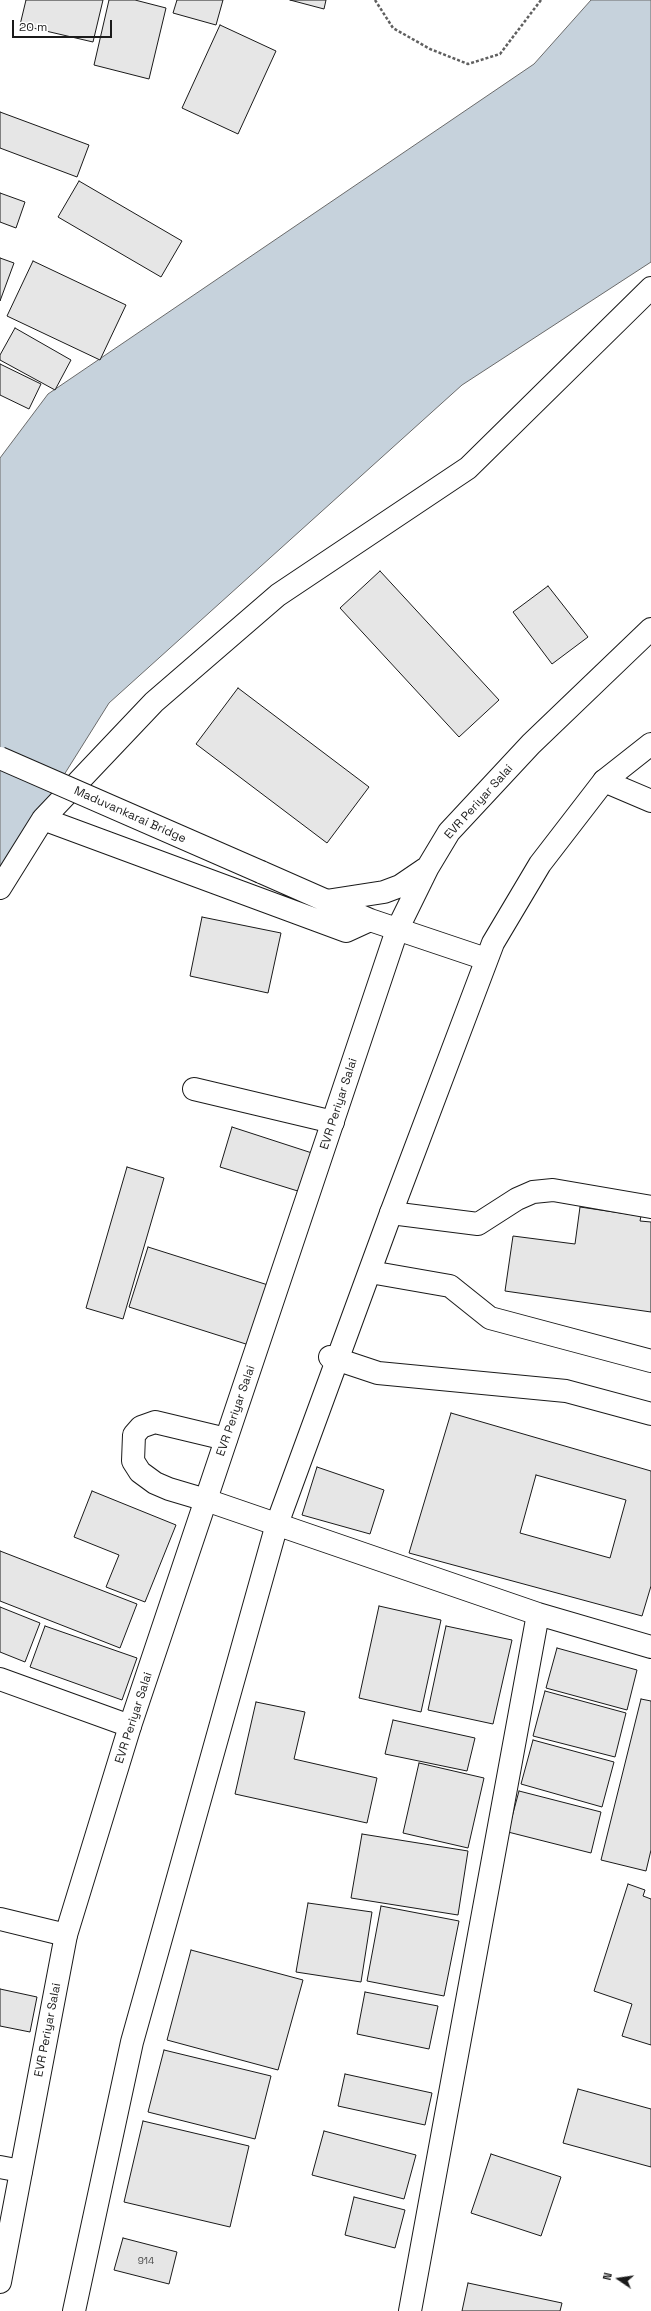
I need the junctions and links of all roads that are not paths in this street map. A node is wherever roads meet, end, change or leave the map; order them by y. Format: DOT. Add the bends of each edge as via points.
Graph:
graph roads {
  1 [pos="651,288"];
  2 [pos="651,629"];
  3 [pos="651,744"];
  4 [pos="0,758"];
  5 [pos="604,781"];
  6 [pos="651,801"];
  7 [pos="43,819"];
  8 [pos="428,867"];
  9 [pos="0,888"];
  10 [pos="326,901"];
  11 [pos="370,920"];
  12 [pos="397,930"];
  13 [pos="486,959"];
  14 [pos="194,1089"];
  15 [pos="333,1122"];
  16 [pos="651,1207"];
  17 [pos="391,1213"];
  18 [pos="370,1272"];
  19 [pos="334,1358"];
  20 [pos="651,1361"];
  21 [pos="651,1414"];
  22 [pos="226,1439"];
  23 [pos="206,1500"];
  24 [pos="277,1524"];
  25 [pos="538,1614"];
  26 [pos="651,1647"];
  27 [pos="0,1678"];
  28 [pos="130,1726"];
  29 [pos="0,1919"];
  30 [pos="66,1935"];
  31 [pos="10,2169"];
  32 [pos="0,2282"];
  33 [pos="74,2311"];
  34 [pos="410,2311"];
  1 -- 7 [label="street" via="468,468 278,595 154,702"];
  2 -- 8 [label="street, EVR Periyar Salai" via="531,744 449,832"];
  3 -- 5 [label="street"];
  4 -- 10 [label="street, Maduvankarai Bridge, bridge"];
  5 -- 6 [label="street"];
  5 -- 13 [label="street" via="540,864"];
  7 -- 9 [label="street"];
  7 -- 11 [label="street" via="346,931"];
  8 -- 10 [label="street" via="400,886 384,892"];
  8 -- 12 [label="street, EVR Periyar Salai"];
  10 -- 11 [label="street, Maduvankarai Bridge"];
  11 -- 12 [label="street, Maduvankarai Bridge"];
  12 -- 13 [label="street, Maduvankarai Bridge"];
  12 -- 15 [label="street, EVR Periyar Salai"];
  13 -- 17 [label="street"];
  14 -- 15 [label="street"];
  15 -- 22 [label="street, EVR Periyar Salai"];
  16 -- 17 [label="street" via="552,1190 534,1192 517,1199 478,1224"];
  17 -- 18 [label="street"];
  18 -- 19 [label="street"];
  18 -- 20 [label="street" via="450,1286 490,1318"];
  19 -- 21 [label="street" via="378,1373 566,1391"];
  19 -- 24 [label="street"];
  22 -- 23 [label="street, EVR Periyar Salai"];
  22 -- 23 [label="street" via="155,1422 141,1427 134,1435 133,1461 140,1472 169,1489"];
  23 -- 24 [label="street"];
  23 -- 28 [label="street, EVR Periyar Salai"];
  24 -- 25 [label="street"];
  24 -- 33 [label="street" via="132,2042"];
  25 -- 26 [label="street"];
  25 -- 34 [label="street"];
  27 -- 28 [label="street"];
  28 -- 30 [label="street, EVR Periyar Salai"];
  29 -- 30 [label="street"];
  30 -- 31 [label="street, EVR Periyar Salai"];
  31 -- 32 [label="street, EVR Periyar Salai"];
}
